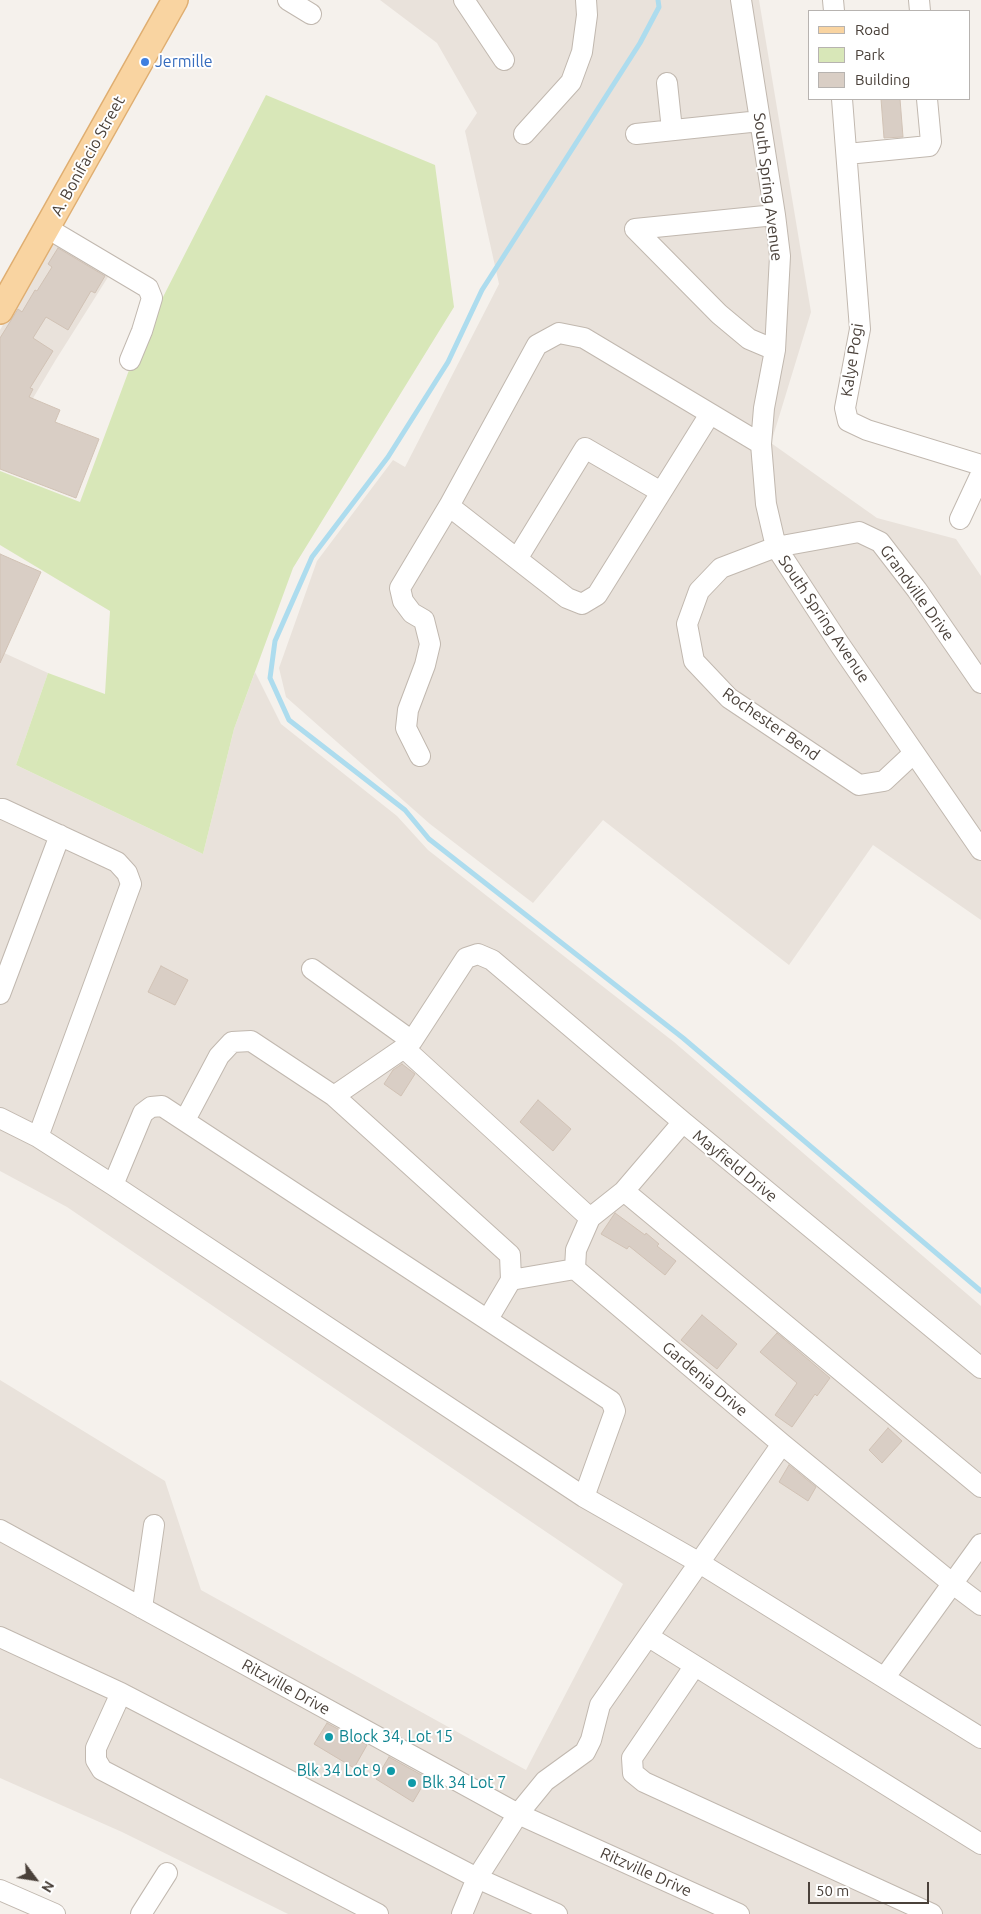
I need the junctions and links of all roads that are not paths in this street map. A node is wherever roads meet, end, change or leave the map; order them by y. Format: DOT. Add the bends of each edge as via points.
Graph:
graph roads {
  1 [pos="175,0"];
  2 [pos="288,0"];
  3 [pos="464,0"];
  4 [pos="586,0"];
  5 [pos="741,0"];
  6 [pos="311,14"];
  7 [pos="504,60"];
  8 [pos="666,83"];
  9 [pos="842,100"];
  10 [pos="927,100"];
  11 [pos="760,121"];
  12 [pos="672,130"];
  13 [pos="524,134"];
  14 [pos="636,134"];
  15 [pos="847,154"];
  16 [pos="775,215"];
  17 [pos="47,228"];
  18 [pos="0,310"];
  19 [pos="775,350"];
  20 [pos="130,360"];
  21 [pos="710,414"];
  22 [pos="761,444"];
  23 [pos="981,465"];
  24 [pos="981,474"];
  25 [pos="662,492"];
  26 [pos="449,506"];
  27 [pos="960,519"];
  28 [pos="776,547"];
  29 [pos="517,559"];
  30 [pos="981,683"];
  31 [pos="914,753"];
  32 [pos="420,756"];
  33 [pos="0,809"];
  34 [pos="60,835"];
  35 [pos="981,850"];
  36 [pos="312,969"];
  37 [pos="0,994"];
  38 [pos="408,1044"];
  39 [pos="334,1096"];
  40 [pos="0,1118"];
  41 [pos="184,1120"];
  42 [pos="683,1122"];
  43 [pos="38,1137"];
  44 [pos="112,1185"];
  45 [pos="624,1191"];
  46 [pos="590,1218"];
  47 [pos="575,1269"];
  48 [pos="511,1280"];
  49 [pos="488,1319"];
  50 [pos="981,1368"];
  51 [pos="782,1444"];
  52 [pos="981,1487"];
  53 [pos="584,1497"];
  54 [pos="154,1525"];
  55 [pos="0,1530"];
  56 [pos="981,1544"];
  57 [pos="698,1562"];
  58 [pos="952,1584"];
  59 [pos="981,1604"];
  60 [pos="142,1608"];
  61 [pos="0,1637"];
  62 [pos="649,1637"];
  63 [pos="694,1667"];
  64 [pos="885,1677"];
  65 [pos="121,1693"];
  66 [pos="981,1738"];
  67 [pos="518,1814"];
  68 [pos="981,1844"];
  69 [pos="167,1873"];
  70 [pos="477,1878"];
  71 [pos="0,1890"];
  72 [pos="54,1914"];
  73 [pos="141,1914"];
  74 [pos="378,1914"];
  75 [pos="462,1914"];
  76 [pos="557,1914"];
  77 [pos="738,1914"];
  78 [pos="932,1914"];
  1 -- 17 [label="main road, A. Bonifacio Street"];
  2 -- 6 [label="street"];
  3 -- 7 [label="street"];
  4 -- 13 [label="street" via="582,52 571,82"];
  5 -- 11 [label="street, South Spring Avenue"];
  8 -- 12 [label="street"];
  9 -- 15 [label="street, Kalye Pogi"];
  10 -- 15 [label="street" via="929,146"];
  11 -- 12 [label="street"];
  11 -- 16 [label="street, South Spring Avenue"];
  12 -- 14 [label="street"];
  15 -- 23 [label="street, Kalye Pogi" via="860,329 845,408 848,421 867,430"];
  16 -- 19 [label="street, South Spring Avenue" via="780,256"];
  16 -- 19 [label="street" via="635,230 719,314 749,339"];
  17 -- 18 [label="main road, A. Bonifacio Street"];
  17 -- 20 [label="street" via="148,288 152,298"];
  19 -- 22 [label="street, South Spring Avenue"];
  21 -- 22 [label="street"];
  21 -- 25 [label="street"];
  21 -- 26 [label="street" via="584,338 559,332 537,345"];
  22 -- 28 [label="street, South Spring Avenue" via="766,504"];
  24 -- 27 [label="street"];
  25 -- 29 [label="street" via="597,594 582,604 567,598"];
  25 -- 29 [label="street" via="585,448"];
  26 -- 29 [label="street"];
  26 -- 32 [label="street" via="400,588 403,601 412,613 424,620 430,644 408,710 406,728"];
  28 -- 30 [label="street, Grandville Drive" via="859,532 880,542"];
  28 -- 31 [label="street, South Spring Avenue"];
  28 -- 31 [label="street, Rochester Bend" via="720,568 699,591 687,624 694,662 729,698 859,784 884,781"];
  31 -- 35 [label="street, South Spring Avenue"];
  33 -- 34 [label="street"];
  34 -- 37 [label="street"];
  34 -- 43 [label="street" via="117,862 127,873 131,884"];
  36 -- 38 [label="street"];
  38 -- 39 [label="street"];
  38 -- 42 [label="street, Mayfield Drive" via="466,958 478,954 492,960"];
  38 -- 46 [label="street"];
  39 -- 41 [label="street" via="251,1041 232,1042 219,1056"];
  39 -- 48 [label="street" via="510,1255"];
  40 -- 43 [label="street"];
  41 -- 44 [label="street" via="162,1106 151,1106 143,1113"];
  41 -- 49 [label="street"];
  42 -- 45 [label="street"];
  42 -- 50 [label="street, Mayfield Drive"];
  43 -- 44 [label="street"];
  44 -- 53 [label="street"];
  45 -- 46 [label="street"];
  45 -- 52 [label="street"];
  46 -- 47 [label="street" via="576,1250"];
  47 -- 48 [label="street"];
  47 -- 51 [label="street, Gardenia Drive"];
  48 -- 49 [label="street"];
  49 -- 53 [label="street" via="611,1400 615,1411"];
  51 -- 57 [label="street"];
  51 -- 58 [label="street, Gardenia Drive"];
  53 -- 57 [label="street"];
  54 -- 60 [label="street"];
  55 -- 60 [label="street, Ritzville Drive"];
  56 -- 58 [label="street"];
  57 -- 62 [label="street"];
  57 -- 64 [label="street"];
  58 -- 59 [label="street, Gardenia Drive"];
  58 -- 64 [label="street"];
  60 -- 67 [label="street, Ritzville Drive"];
  61 -- 65 [label="street"];
  62 -- 63 [label="street"];
  62 -- 67 [label="street" via="600,1705 585,1752 545,1782"];
  63 -- 68 [label="street"];
  63 -- 78 [label="street" via="632,1758 633,1773 644,1782"];
  64 -- 66 [label="street"];
  65 -- 70 [label="street"];
  65 -- 74 [label="street" via="96,1748 96,1760 102,1770"];
  67 -- 70 [label="street"];
  67 -- 77 [label="street, Ritzville Drive"];
  69 -- 73 [label="street"];
  70 -- 75 [label="street"];
  70 -- 76 [label="street"];
  71 -- 72 [label="street"];
}
